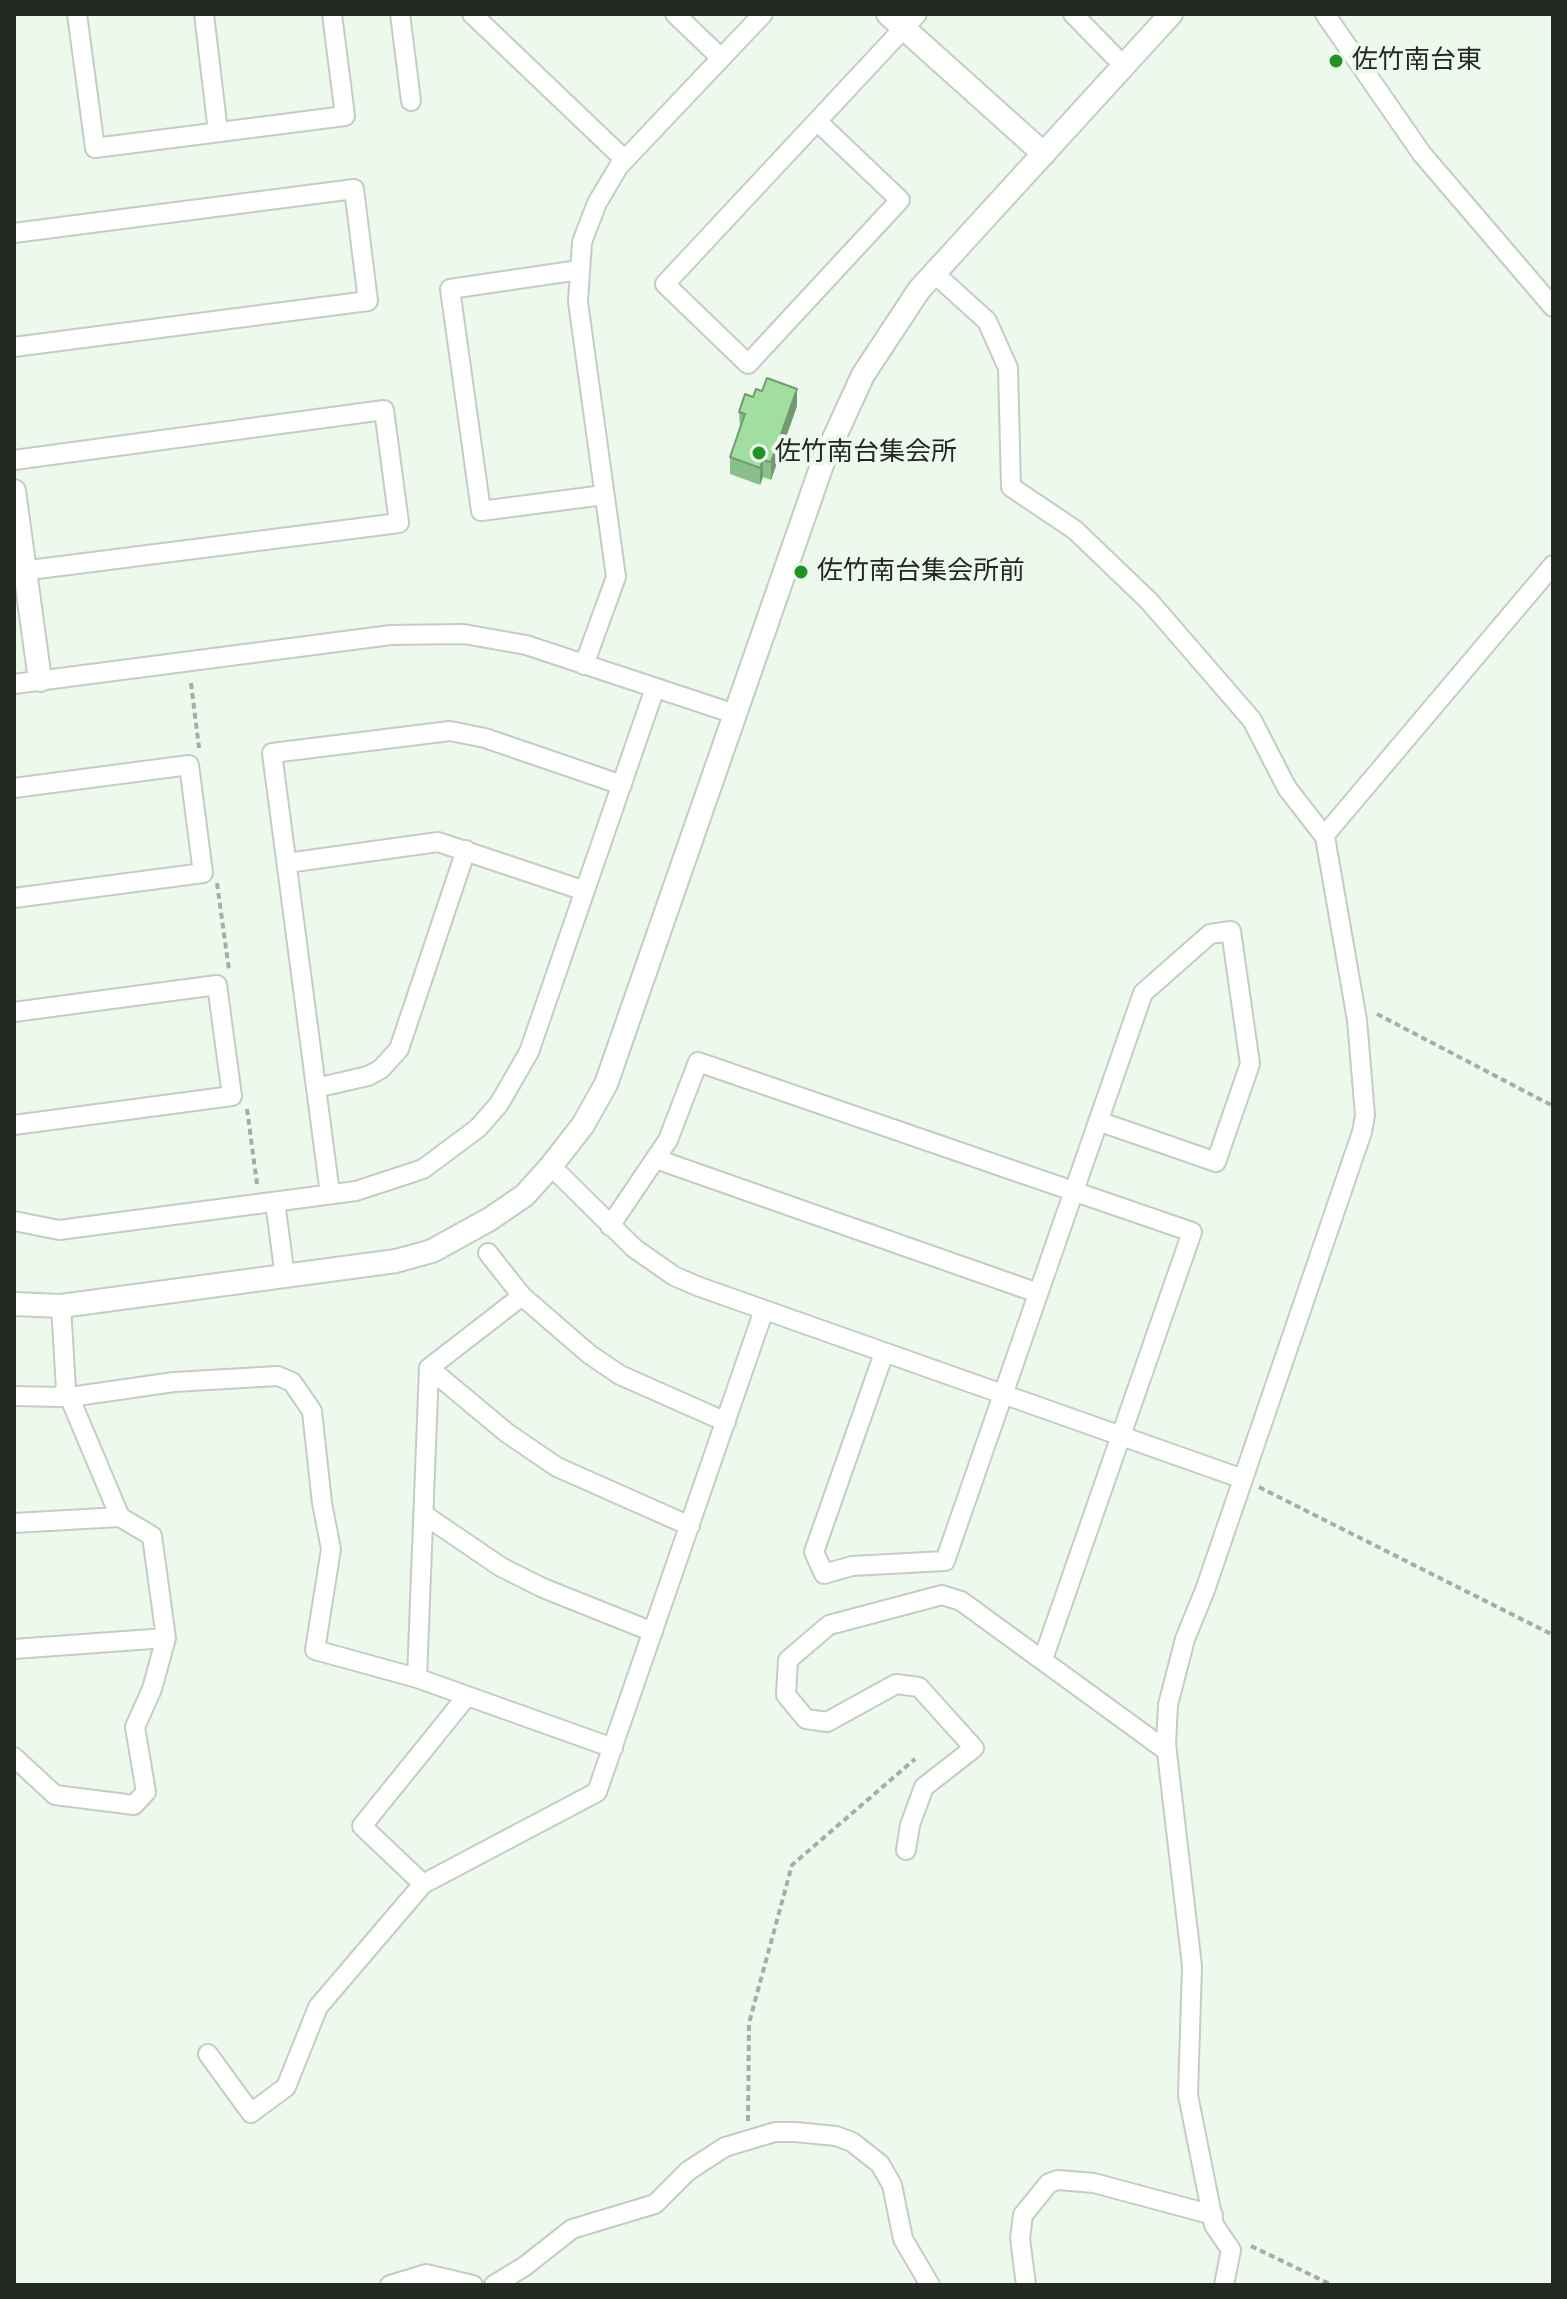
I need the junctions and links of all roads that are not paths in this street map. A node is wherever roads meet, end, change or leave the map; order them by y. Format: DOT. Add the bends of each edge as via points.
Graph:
graph roads {
  1 [pos="77,14"];
  2 [pos="204,14"];
  3 [pos="332,14"];
  4 [pos="400,14"];
  5 [pos="472,14"];
  6 [pos="675,14"];
  7 [pos="763,14"];
  8 [pos="1073,14"];
  9 [pos="1171,14"];
  10 [pos="1325,14"];
  11 [pos="903,19"];
  12 [pos="1114,56"];
  13 [pos="721,58"];
  14 [pos="411,101"];
  15 [pos="817,121"];
  16 [pos="218,132"];
  17 [pos="1044,154"];
  18 [pos="625,160"];
  19 [pos="14,233"];
  20 [pos="579,270"];
  21 [pos="934,273"];
  22 [pos="1553,307"];
  23 [pos="14,347"];
  24 [pos="14,460"];
  25 [pos="14,491"];
  26 [pos="604,495"];
  27 [pos="1553,565"];
  28 [pos="19,572"];
  29 [pos="584,665"];
  30 [pos="40,680"];
  31 [pos="14,684"];
  32 [pos="655,688"];
  33 [pos="735,714"];
  34 [pos="622,785"];
  35 [pos="14,788"];
  36 [pos="1324,836"];
  37 [pos="466,850"];
  38 [pos="287,863"];
  39 [pos="585,891"];
  40 [pos="14,898"];
  41 [pos="14,1012"];
  42 [pos="316,1088"];
  43 [pos="1098,1121"];
  44 [pos="14,1125"];
  45 [pos="656,1159"];
  46 [pos="551,1166"];
  47 [pos="1074,1191"];
  48 [pos="330,1194"];
  49 [pos="267,1198"];
  50 [pos="14,1221"];
  51 [pos="610,1226"];
  52 [pos="488,1253"];
  53 [pos="285,1277"];
  54 [pos="1038,1293"];
  55 [pos="522,1296"];
  56 [pos="14,1304"];
  57 [pos="61,1306"];
  58 [pos="764,1310"];
  59 [pos="884,1353"];
  60 [pos="429,1368"];
  61 [pos="68,1393"];
  62 [pos="1003,1395"];
  63 [pos="14,1396"];
  64 [pos="726,1422"];
  65 [pos="1120,1436"];
  66 [pos="1243,1479"];
  67 [pos="423,1514"];
  68 [pos="120,1517"];
  69 [pos="14,1523"];
  70 [pos="690,1526"];
  71 [pos="653,1632"];
  72 [pos="166,1638"];
  73 [pos="14,1649"];
  74 [pos="1043,1659"];
  75 [pos="417,1678"];
  76 [pos="467,1696"];
  77 [pos="613,1748"];
  78 [pos="1167,1751"];
  79 [pos="14,1757"];
  80 [pos="906,1850"];
  81 [pos="423,1884"];
  82 [pos="208,2054"];
  83 [pos="1213,2215"];
  84 [pos="390,2285"];
  85 [pos="473,2285"];
  86 [pos="494,2285"];
  87 [pos="930,2285"];
  88 [pos="1026,2285"];
  89 [pos="1224,2285"];
  1 -- 16 [label="street" via="95,148"];
  2 -- 16 [label="street"];
  3 -- 16 [label="street" via="345,116"];
  4 -- 14 [label="street"];
  5 -- 18 [label="street"];
  6 -- 13 [label="street"];
  7 -- 13 [label="street"];
  8 -- 12 [label="street"];
  9 -- 17 [label="street"];
  10 -- 22 [label="street" via="1422,154"];
  11 -- 15 [label="street"];
  11 -- 17 [label="street"];
  13 -- 18 [label="street"];
  15 -- 15 [label="street" via="665,284 748,364 900,200"];
  17 -- 21 [label="street"];
  18 -- 20 [label="street" via="588,223"];
  19 -- 23 [label="street" via="354,189 368,301"];
  20 -- 26 [label="street" via="578,302"];
  20 -- 26 [label="street" via="450,289 481,511"];
  21 -- 33 [label="street" via="886,335 839,421"];
  21 -- 36 [label="street" via="987,321 1008,368 1011,487 1075,530 1149,601 1252,720 1287,788"];
  24 -- 28 [label="street" via="384,410 399,523"];
  25 -- 28 [label="street"];
  26 -- 29 [label="street" via="616,577"];
  27 -- 36 [label="street"];
  28 -- 30 [label="street"];
  29 -- 30 [label="street" via="526,645 430,633"];
  29 -- 32 [label="street"];
  30 -- 31 [label="street"];
  32 -- 33 [label="street"];
  32 -- 34 [label="street"];
  33 -- 46 [label="street" via="606,1084"];
  34 -- 38 [label="street" via="450,731 272,753"];
  34 -- 39 [label="street"];
  35 -- 40 [label="street" via="189,765 203,873"];
  36 -- 66 [label="street" via="1357,1020 1365,1115"];
  37 -- 38 [label="street" via="438,842"];
  37 -- 39 [label="street"];
  37 -- 42 [label="street" via="399,1049 368,1076"];
  38 -- 42 [label="street"];
  39 -- 48 [label="street" via="529,1052 499,1104 478,1128 423,1169"];
  41 -- 44 [label="street" via="217,985 232,1096"];
  42 -- 48 [label="street"];
  43 -- 43 [label="street" via="1143,993 1210,934 1231,931 1250,1064 1216,1162"];
  43 -- 47 [label="street"];
  45 -- 47 [label="street" via="698,1062"];
  45 -- 51 [label="street"];
  45 -- 54 [label="street"];
  46 -- 51 [label="street"];
  46 -- 53 [label="street" via="525,1195 432,1251"];
  47 -- 54 [label="street"];
  47 -- 65 [label="street" via="1192,1232"];
  48 -- 49 [label="street"];
  49 -- 50 [label="street" via="59,1230"];
  49 -- 53 [label="street"];
  51 -- 58 [label="street" via="674,1276"];
  52 -- 55 [label="street"];
  53 -- 57 [label="street"];
  54 -- 62 [label="street"];
  55 -- 60 [label="street"];
  55 -- 64 [label="street" via="620,1375"];
  56 -- 57 [label="street"];
  57 -- 61 [label="street"];
  58 -- 59 [label="street"];
  58 -- 64 [label="street"];
  59 -- 62 [label="street"];
  59 -- 62 [label="street" via="814,1552 824,1574 852,1566 945,1561"];
  60 -- 67 [label="street"];
  60 -- 70 [label="street" via="557,1467"];
  61 -- 63 [label="street"];
  61 -- 68 [label="street"];
  61 -- 75 [label="street" via="278,1376 292,1382 312,1411 331,1549 315,1650"];
  62 -- 65 [label="street"];
  64 -- 70 [label="street"];
  65 -- 66 [label="street"];
  65 -- 74 [label="street"];
  66 -- 78 [label="street" via="1173,1675"];
  67 -- 71 [label="street" via="501,1567"];
  67 -- 75 [label="street"];
  68 -- 69 [label="street"];
  68 -- 72 [label="street" via="152,1536"];
  70 -- 71 [label="street"];
  71 -- 77 [label="street"];
  72 -- 73 [label="street"];
  72 -- 79 [label="street" via="135,1727 146,1792 134,1805 55,1795"];
  74 -- 78 [label="street"];
  74 -- 80 [label="street" via="961,1601 942,1595 829,1625 788,1660 786,1695 806,1719 827,1722 896,1684 919,1687 974,1748 924,1787"];
  75 -- 76 [label="street"];
  76 -- 77 [label="street"];
  76 -- 81 [label="street" via="362,1826"];
  77 -- 81 [label="street" via="597,1792"];
  78 -- 83 [label="street" via="1192,1966 1188,2095"];
  81 -- 82 [label="street" via="318,2007 286,2087 251,2113"];
  83 -- 88 [label="street" via="1094,2183 1049,2183 1023,2215"];
  83 -- 89 [label="street" via="1231,2250"];
  84 -- 85 [label="street" via="426,2274"];
  86 -- 87 [label="street" via="572,2229 655,2204 709,2156 775,2132 836,2136 864,2148 887,2172 903,2239"];
}
